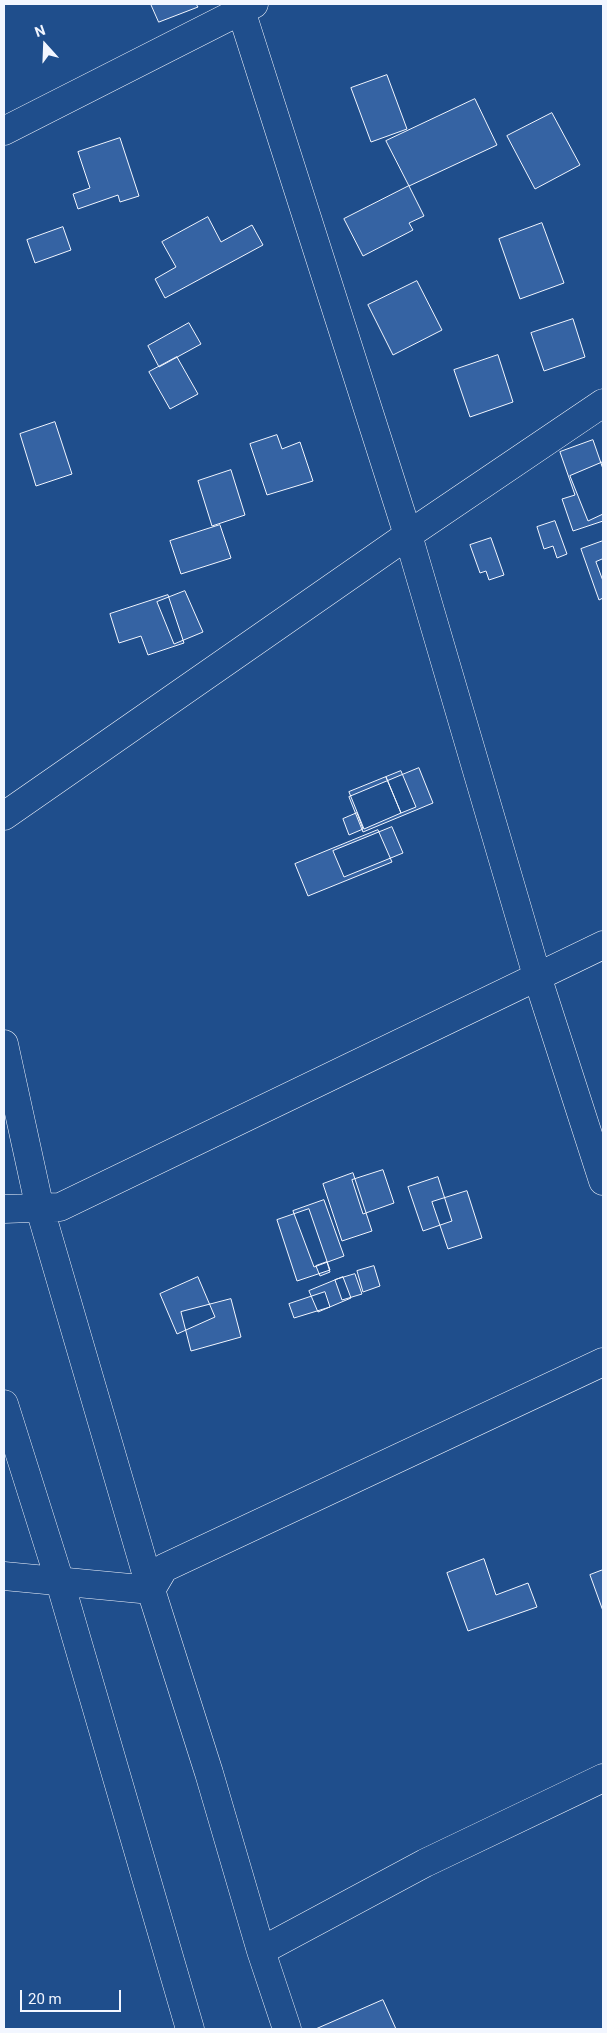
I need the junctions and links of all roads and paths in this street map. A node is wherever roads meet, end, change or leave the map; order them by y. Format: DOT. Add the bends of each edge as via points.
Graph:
graph roads {
  1 [pos="245,6"];
  2 [pos="4,131"];
  3 [pos="603,403"];
  4 [pos="408,535"];
  5 [pos="4,816"];
  6 [pos="603,945"];
  7 [pos="537,976"];
  8 [pos="4,1044"];
  9 [pos="603,1181"];
  10 [pos="40,1208"];
  11 [pos="4,1209"];
  12 [pos="603,1362"];
  13 [pos="4,1404"];
  14 [pos="4,1576"];
  15 [pos="60,1582"];
  16 [pos="151,1590"];
  17 [pos="603,1778"];
  18 [pos="261,1951"];
  19 [pos="190,2029"];
  20 [pos="287,2029"];
  1 -- 2 [label="street"];
  1 -- 4 [label="street"];
  3 -- 4 [label="street"];
  4 -- 5 [label="street"];
  4 -- 7 [label="street"];
  6 -- 7 [label="street"];
  7 -- 9 [label="street"];
  7 -- 10 [label="street" via="60,1207"];
  8 -- 10 [label="street"];
  10 -- 11 [label="street"];
  10 -- 16 [label="street"];
  12 -- 16 [label="street" via="164,1568"];
  13 -- 15 [label="street"];
  14 -- 15 [label="street"];
  15 -- 16 [label="street"];
  15 -- 19 [label="street"];
  16 -- 18 [label="street"];
  17 -- 18 [label="street" via="425,1863"];
  18 -- 20 [label="street"];
}
